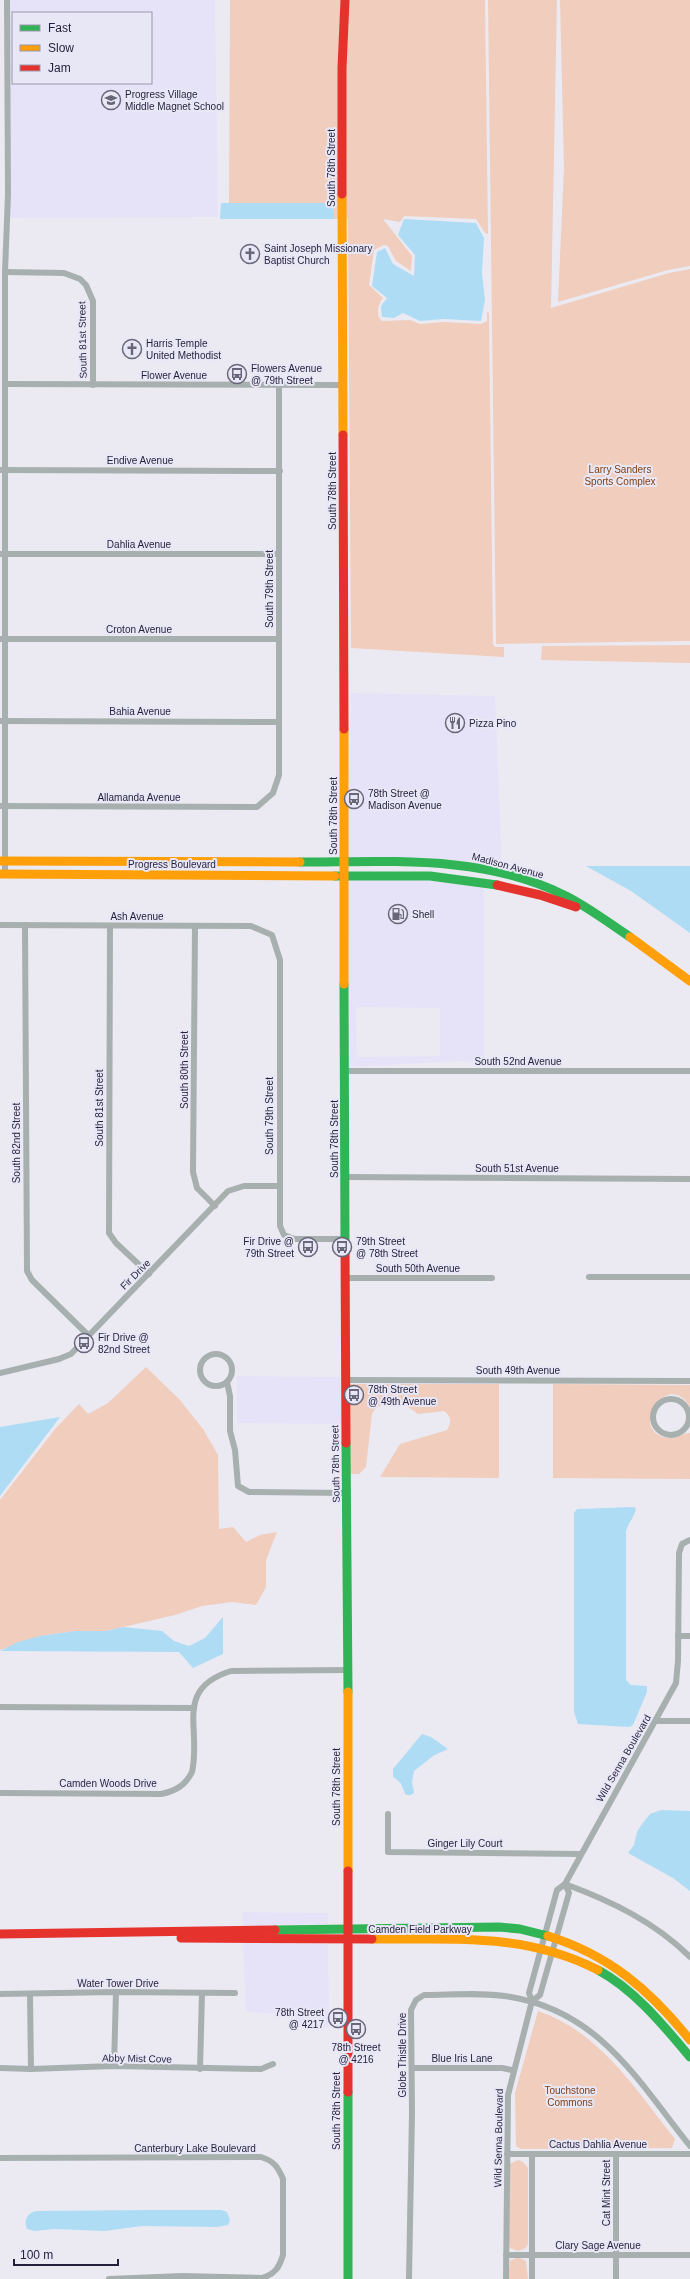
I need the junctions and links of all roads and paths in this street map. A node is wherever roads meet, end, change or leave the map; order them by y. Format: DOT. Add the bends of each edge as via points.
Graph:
graph roads {
  1 [pos="7,0"];
  2 [pos="345,0"];
  3 [pos="6,272"];
  4 [pos="6,384"];
  5 [pos="93,385"];
  6 [pos="279,385"];
  7 [pos="343,385"];
  8 [pos="3,470"];
  9 [pos="280,471"];
  10 [pos="3,554"];
  11 [pos="278,554"];
  12 [pos="3,639"];
  13 [pos="279,639"];
  14 [pos="3,720"];
  15 [pos="279,722"];
  16 [pos="273,793"];
  17 [pos="3,806"];
  18 [pos="2,861"];
  19 [pos="176,862"];
  20 [pos="344,862"];
  21 [pos="2,874"];
  22 [pos="176,875"];
  23 [pos="344,875"];
  24 [pos="588,912"];
  25 [pos="0,925"];
  26 [pos="25,925"];
  27 [pos="110,926"];
  28 [pos="195,926"];
  29 [pos="272,935"];
  30 [pos="690,981"];
  31 [pos="345,1071"];
  32 [pos="690,1071"];
  33 [pos="345,1177"];
  34 [pos="690,1179"];
  35 [pos="279,1186"];
  36 [pos="215,1206"];
  37 [pos="345,1239"];
  38 [pos="149,1274"];
  39 [pos="588,1277"];
  40 [pos="690,1277"];
  41 [pos="345,1278"];
  42 [pos="492,1278"];
  43 [pos="88,1335"];
  44 [pos="0,1373"];
  45 [pos="345,1380"];
  46 [pos="690,1381"];
  47 [pos="227,1382"];
  48 [pos="688,1428"];
  49 [pos="346,1493"];
  50 [pos="690,1540"];
  51 [pos="678,1636"];
  52 [pos="690,1636"];
  53 [pos="348,1670"];
  54 [pos="0,1707"];
  55 [pos="194,1708"];
  56 [pos="656,1720"];
  57 [pos="690,1720"];
  58 [pos="0,1793"];
  59 [pos="388,1814"];
  60 [pos="581,1854"];
  61 [pos="565,1884"];
  62 [pos="347,1928"];
  63 [pos="0,1934"];
  64 [pos="108,1934"];
  65 [pos="544,1935"];
  66 [pos="555,1939"];
  67 [pos="347,1940"];
  68 [pos="541,1947"];
  69 [pos="552,1950"];
  70 [pos="690,1957"];
  71 [pos="116,1992"];
  72 [pos="0,1994"];
  73 [pos="30,1994"];
  74 [pos="202,1994"];
  75 [pos="235,1994"];
  76 [pos="532,2001"];
  77 [pos="690,2040"];
  78 [pos="690,2057"];
  79 [pos="273,2064"];
  80 [pos="114,2066"];
  81 [pos="0,2068"];
  82 [pos="412,2068"];
  83 [pos="31,2070"];
  84 [pos="200,2070"];
  85 [pos="512,2070"];
  86 [pos="690,2146"];
  87 [pos="507,2154"];
  88 [pos="532,2154"];
  89 [pos="616,2154"];
  90 [pos="690,2154"];
  91 [pos="0,2158"];
  92 [pos="506,2256"];
  93 [pos="532,2256"];
  94 [pos="616,2256"];
  95 [pos="690,2256"];
  96 [pos="109,2279"];
  97 [pos="348,2279"];
  98 [pos="409,2279"];
  99 [pos="506,2279"];
  100 [pos="532,2279"];
  101 [pos="616,2279"];
  1 -- 3 [label="street"];
  2 -- 7 [label="street, South 78th Street" via="342,68"];
  3 -- 4 [label="street"];
  3 -- 5 [label="street, South 81st Street" via="64,273 80,279 86,285 93,301"];
  4 -- 5 [label="street, Flower Avenue"];
  4 -- 8 [label="street"];
  5 -- 6 [label="street, Flower Avenue"];
  6 -- 7 [label="street, Flower Avenue"];
  6 -- 9 [label="street, South 79th Street"];
  7 -- 20 [label="street, South 78th Street"];
  8 -- 9 [label="street, Endive Avenue"];
  8 -- 10 [label="street"];
  9 -- 11 [label="street, South 79th Street"];
  10 -- 11 [label="street, Dahlia Avenue"];
  10 -- 12 [label="street"];
  11 -- 13 [label="street, South 79th Street"];
  12 -- 13 [label="street, Croton Avenue"];
  12 -- 14 [label="street"];
  13 -- 15 [label="street, South 79th Street"];
  14 -- 15 [label="street, Bahia Avenue"];
  14 -- 17 [label="street"];
  15 -- 16 [label="street, South 79th Street" via="279,775"];
  16 -- 17 [label="street, Allamanda Avenue" via="258,807"];
  17 -- 18 [label="street"];
  18 -- 19 [label="street, Progress Boulevard"];
  18 -- 21 [label="street"];
  19 -- 20 [label="street, Progress Boulevard"];
  19 -- 22 [label="street"];
  20 -- 23 [label="street, South 78th Street"];
  20 -- 24 [label="street, Madison Avenue" via="447,863 471,866 551,889"];
  21 -- 22 [label="street, Progress Boulevard"];
  22 -- 23 [label="street, Progress Boulevard"];
  23 -- 24 [label="street, Madison Avenue" via="465,879 540,895"];
  23 -- 31 [label="street, South 78th Street"];
  24 -- 30 [label="street, Madison Avenue" via="630,937"];
  25 -- 26 [label="street, Ash Avenue"];
  26 -- 27 [label="street, Ash Avenue"];
  26 -- 43 [label="street, South 82nd Street" via="27,1271 32,1280"];
  27 -- 28 [label="street, Ash Avenue"];
  27 -- 38 [label="street, South 81st Street" via="109,1233"];
  28 -- 29 [label="street, Ash Avenue" via="251,926"];
  28 -- 36 [label="street, South 80th Street" via="193,1172 197,1188"];
  29 -- 35 [label="street, South 79th Street" via="280,960"];
  31 -- 32 [label="street, South 52nd Avenue"];
  31 -- 33 [label="street, South 78th Street"];
  33 -- 34 [label="street, South 51st Avenue"];
  33 -- 37 [label="street, South 78th Street"];
  35 -- 36 [label="street, Fir Drive" via="244,1186 228,1191"];
  35 -- 37 [label="street, South 79th Street" via="280,1226 284,1235 295,1239"];
  36 -- 38 [label="street, Fir Drive"];
  37 -- 41 [label="street, South 78th Street"];
  38 -- 43 [label="street, Fir Drive"];
  39 -- 40 [label="street"];
  41 -- 42 [label="street, South 50th Avenue"];
  41 -- 45 [label="street, South 78th Street"];
  43 -- 44 [label="street, Fir Drive" via="71,1354"];
  45 -- 46 [label="street, South 49th Avenue"];
  45 -- 49 [label="street, South 78th Street"];
  47 -- 47 [label="street" via="212,1385 203,1379 201,1364 208,1356 224,1355 231,1363 232,1373"];
  47 -- 49 [label="street" via="230,1396 230,1432 235,1450 238,1486 249,1492"];
  48 -- 48 [label="street" via="670,1434 659,1429 654,1419 656,1407 671,1399 682,1402 688,1411"];
  49 -- 53 [label="street, South 78th Street"];
  50 -- 51 [label="street, Wild Senna Boulevard" via="682,1544 679,1554"];
  51 -- 52 [label="street"];
  51 -- 56 [label="street, Wild Senna Boulevard" via="676,1683"];
  53 -- 55 [label="street, Camden Woods Drive" via="231,1671 215,1676 204,1684 197,1695"];
  53 -- 62 [label="street, South 78th Street"];
  54 -- 55 [label="street"];
  55 -- 58 [label="street, Camden Woods Drive" via="192,1772 174,1791 161,1794"];
  56 -- 57 [label="street"];
  56 -- 60 [label="street, Wild Senna Boulevard"];
  59 -- 60 [label="street, Ginger Lily Court" via="388,1852"];
  60 -- 61 [label="street, Wild Senna Boulevard"];
  61 -- 65 [label="street, Wild Senna Boulevard" via="557,1890"];
  61 -- 66 [label="street, Wild Senna Boulevard" via="569,1892"];
  61 -- 70 [label="street" via="599,1897 632,1914 662,1933"];
  62 -- 64 [label="street, Camden Field Parkway"];
  62 -- 65 [label="street, Camden Field Parkway" via="499,1927"];
  62 -- 67 [label="street, South 78th Street"];
  63 -- 64 [label="street, Camden Field Parkway"];
  64 -- 67 [label="street, Camden Field Parkway"];
  65 -- 66 [label="street, Camden Field Parkway"];
  65 -- 68 [label="street, Wild Senna Boulevard"];
  66 -- 69 [label="street, Wild Senna Boulevard"];
  66 -- 77 [label="street, Camden Field Parkway" via="589,1953 632,1979 659,2004"];
  67 -- 68 [label="street, Camden Field Parkway" via="494,1940"];
  67 -- 97 [label="street, South 78th Street"];
  68 -- 69 [label="street, Camden Field Parkway"];
  68 -- 76 [label="street, Wild Senna Boulevard" via="529,1993"];
  69 -- 76 [label="street, Wild Senna Boulevard" via="540,1995"];
  69 -- 78 [label="street, Camden Field Parkway" via="591,1966 631,1992 662,2022"];
  71 -- 73 [label="street, Water Tower Drive"];
  71 -- 74 [label="street, Water Tower Drive"];
  71 -- 80 [label="street"];
  72 -- 73 [label="street, Water Tower Drive"];
  73 -- 83 [label="street"];
  74 -- 75 [label="street, Water Tower Drive"];
  74 -- 84 [label="street"];
  76 -- 82 [label="street, Globe Thistle Drive" via="497,1995 424,1995 416,2000 411,2010"];
  76 -- 85 [label="street, Wild Senna Boulevard"];
  76 -- 86 [label="street, Globe Thistle Drive" via="576,2020 607,2043"];
  79 -- 84 [label="street, Abby Mist Cove" via="261,2070"];
  80 -- 83 [label="street, Abby Mist Cove"];
  80 -- 84 [label="street, Abby Mist Cove"];
  81 -- 83 [label="street, Abby Mist Cove"];
  82 -- 85 [label="street, Blue Iris Lane"];
  82 -- 98 [label="street, Globe Thistle Drive"];
  85 -- 87 [label="street, Wild Senna Boulevard" via="508,2095"];
  87 -- 88 [label="street, Cactus Dahlia Avenue"];
  87 -- 92 [label="street, Wild Senna Boulevard"];
  88 -- 89 [label="street, Cactus Dahlia Avenue"];
  88 -- 93 [label="street"];
  89 -- 90 [label="street, Cactus Dahlia Avenue"];
  89 -- 94 [label="street, Cat Mint Street"];
  91 -- 96 [label="street, Canterbury Lake Boulevard" via="261,2157 271,2160 279,2167 283,2179 283,2256 274,2274 262,2278 182,2276"];
  92 -- 93 [label="street, Clary Sage Avenue"];
  92 -- 99 [label="street, Wild Senna Boulevard"];
  93 -- 94 [label="street, Clary Sage Avenue"];
  93 -- 100 [label="street"];
  94 -- 95 [label="street, Clary Sage Avenue"];
  94 -- 101 [label="street, Cat Mint Street"];
}
